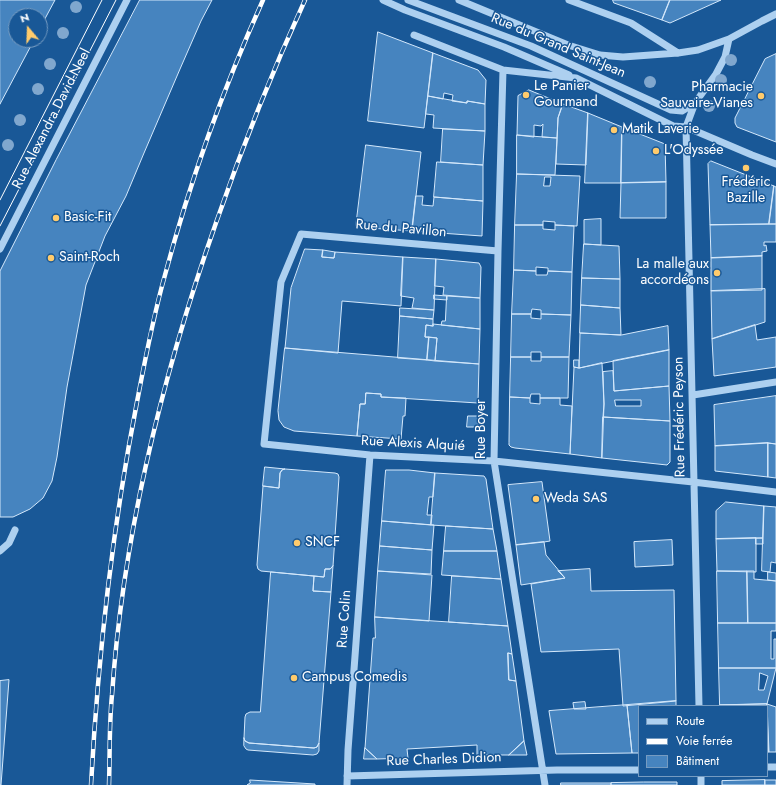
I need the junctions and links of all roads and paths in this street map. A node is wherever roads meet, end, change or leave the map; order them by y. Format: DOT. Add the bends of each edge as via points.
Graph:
graph roads {
  1 [pos="127,0"];
  2 [pos="383,0"];
  3 [pos="409,0"];
  4 [pos="459,0"];
  5 [pos="569,0"];
  6 [pos="586,3"];
  7 [pos="776,14"];
  8 [pos="414,35"];
  9 [pos="729,38"];
  10 [pos="678,53"];
  11 [pos="503,70"];
  12 [pos="576,78"];
  13 [pos="696,103"];
  14 [pos="686,127"];
  15 [pos="776,164"];
  16 [pos="301,234"];
  17 [pos="0,249"];
  18 [pos="498,251"];
  19 [pos="776,382"];
  20 [pos="693,395"];
  21 [pos="370,455"];
  22 [pos="494,461"];
  23 [pos="694,482"];
  24 [pos="776,492"];
  25 [pos="16,530"];
  26 [pos="0,551"];
  27 [pos="699,705"];
  28 [pos="542,770"];
  29 [pos="638,770"];
  30 [pos="347,776"];
  31 [pos="346,785"];
  32 [pos="545,785"];
  1 -- 17 [label="street, Rue Alexandra David-Neel"];
  2 -- 12 [label="street, Rue du Grand Saint-Jean"];
  3 -- 13 [label="street, Rue du Grand Saint-Jean" via="532,46 671,110 682,111"];
  4 -- 10 [label="street, Rue du Grand Saint-Jean" via="568,45 600,55 623,57"];
  5 -- 6 [label="street"];
  6 -- 10 [label="street" via="631,24"];
  7 -- 9 [label="street, Rue du Grand Saint-Jean"];
  8 -- 11 [label="street"];
  9 -- 10 [label="street, Rue du Grand Saint-Jean" via="698,50"];
  9 -- 13 [label="street" via="725,57"];
  11 -- 12 [label="street"];
  11 -- 18 [label="street, Rue Boyer"];
  12 -- 14 [label="street, Rue du Grand Saint-Jean" via="673,126"];
  13 -- 14 [label="street"];
  14 -- 15 [label="street, Rue du Grand Saint-Jean"];
  14 -- 20 [label="street, Rue Frédéric Peyson"];
  16 -- 18 [label="street, Rue du Pavillon"];
  16 -- 21 [label="street, Rue Alexis Alquié" via="281,282 264,444"];
  18 -- 22 [label="street, Rue Boyer"];
  19 -- 20 [label="street"];
  20 -- 23 [label="street, Rue Frédéric Peyson"];
  21 -- 22 [label="street, Rue Alexis Alquié"];
  21 -- 30 [label="street, Rue Colin"];
  22 -- 23 [label="street, Rue Alexis Alquié"];
  22 -- 28 [label="street, Rue Boyer"];
  23 -- 24 [label="street, Rue Alexis Alquié"];
  23 -- 27 [label="street, Rue Frédéric Peyson"];
  25 -- 26 [label="street" via="9,543"];
  28 -- 29 [label="street, Rue Charles Didion"];
  28 -- 30 [label="street, Rue Charles Didion"];
  28 -- 32 [label="street, Rue Boyer"];
  30 -- 31 [label="street, Rue Colin"];
}
